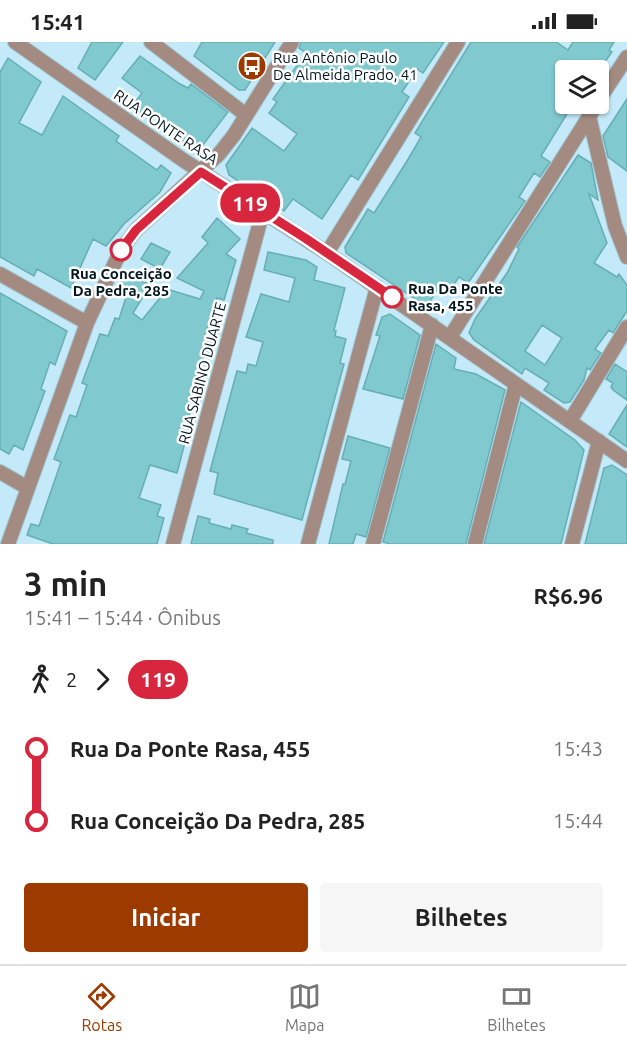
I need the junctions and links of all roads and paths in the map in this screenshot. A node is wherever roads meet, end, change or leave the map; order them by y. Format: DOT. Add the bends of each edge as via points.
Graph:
graph roads {
  1 [pos="15,42"];
  2 [pos="151,42"];
  3 [pos="292,42"];
  4 [pos="458,42"];
  5 [pos="627,57"];
  6 [pos="609,85"];
  7 [pos="246,114"];
  8 [pos="589,116"];
  9 [pos="201,172"];
  10 [pos="263,211"];
  11 [pos="327,253"];
  12 [pos="627,257"];
  13 [pos="0,274"];
  14 [pos="377,287"];
  15 [pos="87,323"];
  16 [pos="432,325"];
  17 [pos="627,327"];
  18 [pos="450,338"];
  19 [pos="516,384"];
  20 [pos="570,421"];
  21 [pos="599,441"];
  22 [pos="627,461"];
  23 [pos="0,472"];
  24 [pos="26,487"];
  25 [pos="8,544"];
  26 [pos="173,544"];
  27 [pos="308,544"];
  28 [pos="373,544"];
  29 [pos="474,544"];
  30 [pos="572,544"];
  1 -- 9 [label="street, RUA PONTE RASA"];
  2 -- 7 [label="street"];
  3 -- 7 [label="street"];
  4 -- 11 [label="street"];
  5 -- 6 [label="street"];
  7 -- 9 [label="street" via="234,135"];
  8 -- 12 [label="street" via="615,226"];
  8 -- 18 [label="street"];
  9 -- 10 [label="street, RUA PONTE RASA"];
  9 -- 15 [label="street" via="136,230 121,250"];
  10 -- 11 [label="street, RUA PONTE RASA"];
  10 -- 26 [label="street, RUA SABINO DUARTE"];
  11 -- 14 [label="street, RUA PONTE RASA"];
  13 -- 15 [label="street"];
  14 -- 16 [label="street, RUA PONTE RASA"];
  14 -- 27 [label="street"];
  15 -- 24 [label="street"];
  16 -- 18 [label="street, RUA PONTE RASA"];
  16 -- 28 [label="street"];
  17 -- 20 [label="street"];
  18 -- 19 [label="street, RUA PONTE RASA"];
  19 -- 20 [label="street, RUA PONTE RASA"];
  19 -- 29 [label="street"];
  20 -- 21 [label="street, RUA PONTE RASA"];
  21 -- 22 [label="street, RUA PONTE RASA"];
  21 -- 30 [label="street"];
  23 -- 24 [label="street"];
  24 -- 25 [label="street"];
}
